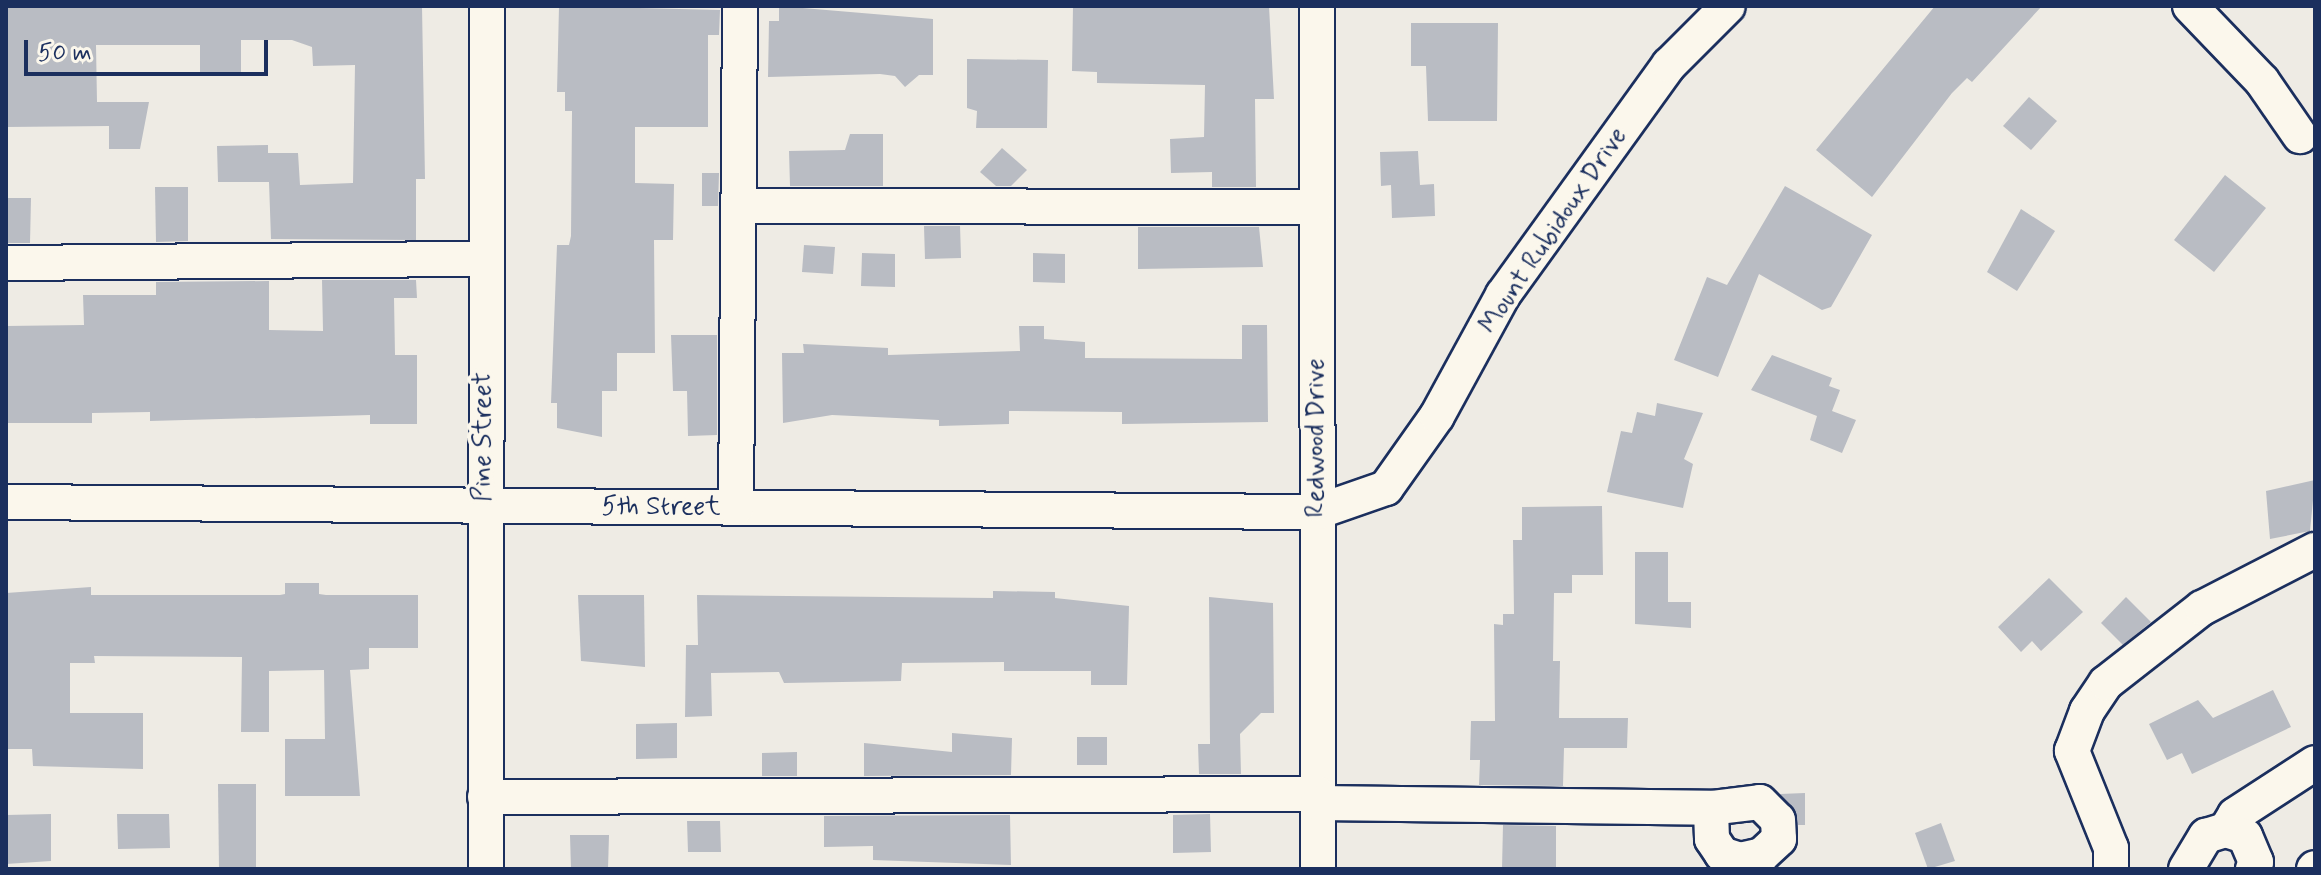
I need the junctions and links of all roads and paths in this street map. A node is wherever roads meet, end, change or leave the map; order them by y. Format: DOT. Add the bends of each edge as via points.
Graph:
graph roads {
  1 [pos="487,6"];
  2 [pos="740,6"];
  3 [pos="1317,6"];
  4 [pos="1728,6"];
  5 [pos="2190,6"];
  6 [pos="2300,136"];
  7 [pos="738,206"];
  8 [pos="1317,207"];
  9 [pos="485,259"];
  10 [pos="6,263"];
  11 [pos="6,502"];
  12 [pos="483,506"];
  13 [pos="736,508"];
  14 [pos="1317,512"];
  15 [pos="2315,550"];
  16 [pos="2315,763"];
  17 [pos="485,797"];
  18 [pos="1318,798"];
  19 [pos="1711,808"];
  20 [pos="2226,830"];
  21 [pos="486,869"];
  22 [pos="1318,869"];
  23 [pos="2111,869"];
  24 [pos="2186,869"];
  25 [pos="2253,869"];
  1 -- 9 [label="street, Pine Street"];
  2 -- 7 [label="street"];
  3 -- 8 [label="street, Redwood Drive"];
  4 -- 14 [label="street, Mount Rubidoux Drive" via="1669,65 1503,295 1437,416 1386,488"];
  5 -- 6 [label="street" via="2262,81"];
  7 -- 8 [label="street"];
  7 -- 13 [label="street"];
  8 -- 14 [label="street, Redwood Drive"];
  9 -- 10 [label="street"];
  9 -- 12 [label="street, Pine Street"];
  11 -- 12 [label="street, 5th Street"];
  12 -- 13 [label="street, 5th Street"];
  12 -- 17 [label="street, Pine Street"];
  13 -- 14 [label="street, 5th Street"];
  14 -- 18 [label="street, Redwood Drive"];
  15 -- 23 [label="street" via="2202,608 2106,683 2087,711 2072,751 2111,848"];
  16 -- 20 [label="street" via="2235,815"];
  17 -- 18 [label="street"];
  17 -- 21 [label="street, Pine Street"];
  18 -- 19 [label="street"];
  18 -- 22 [label="street, Redwood Drive"];
  20 -- 24 [label="street" via="2206,836"];
  20 -- 25 [label="street" via="2245,836 2256,862"];
}
